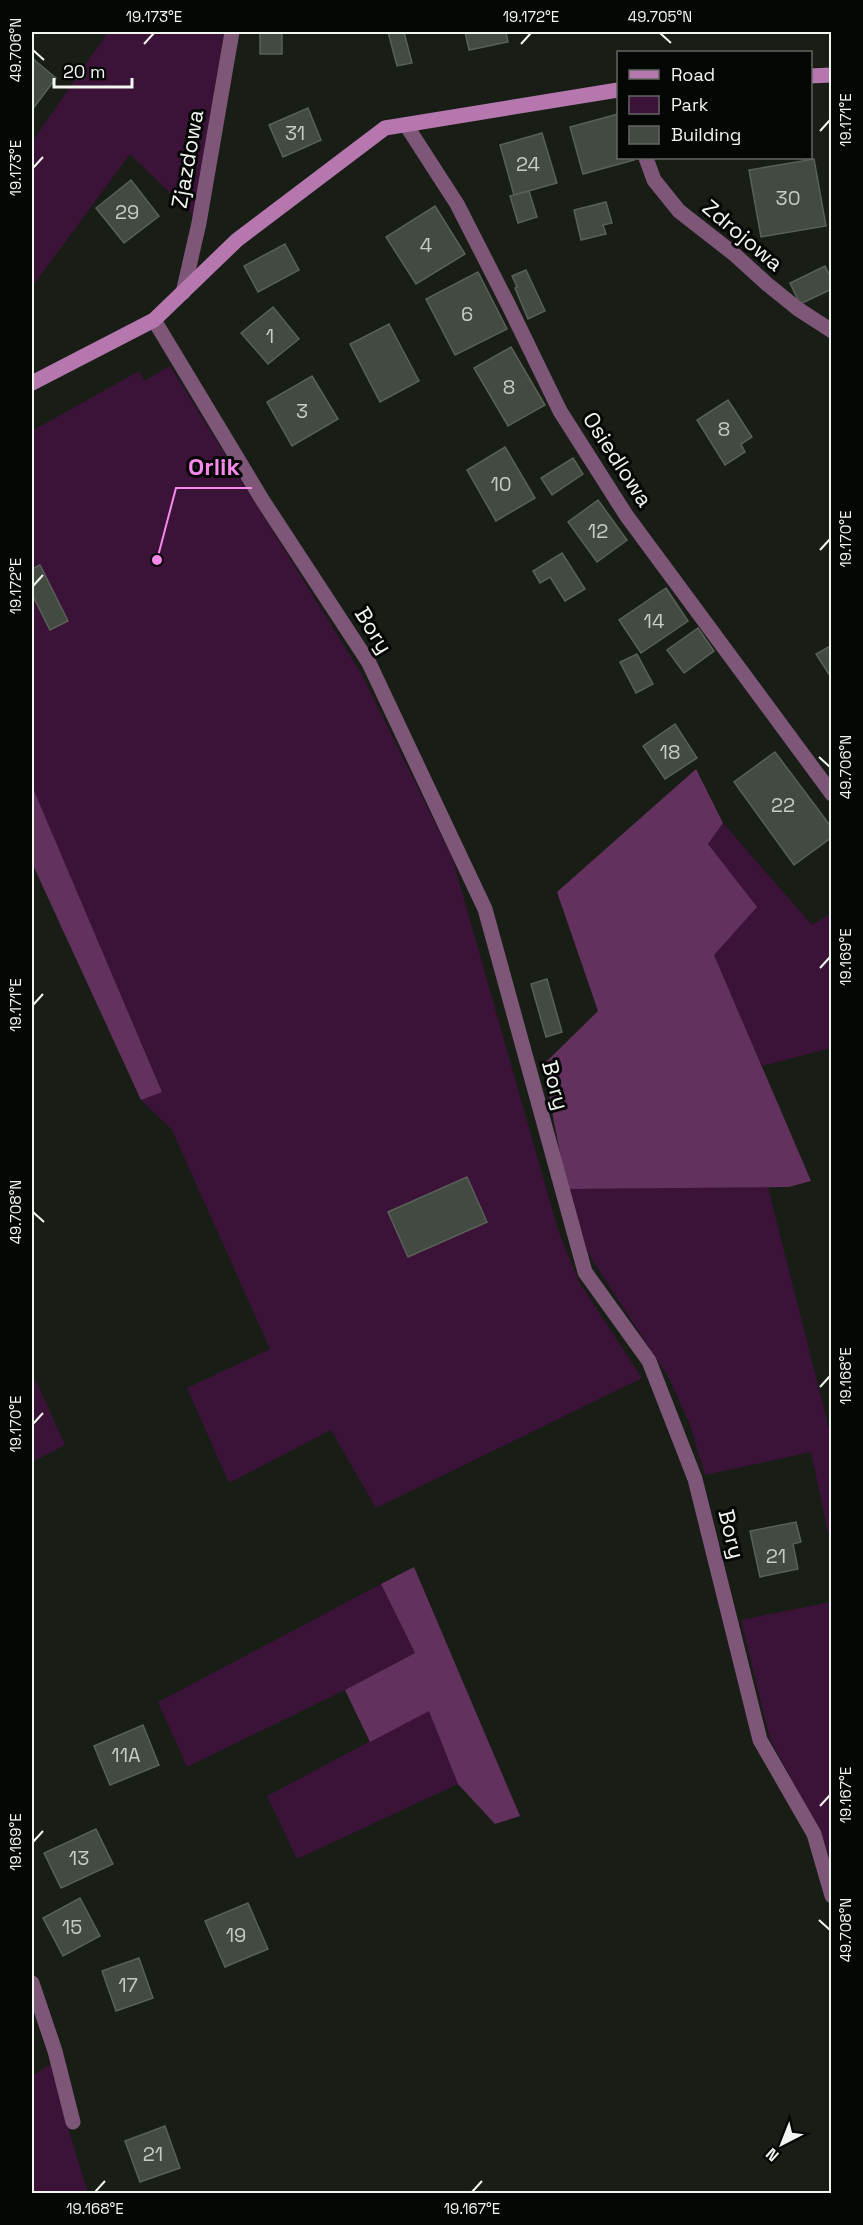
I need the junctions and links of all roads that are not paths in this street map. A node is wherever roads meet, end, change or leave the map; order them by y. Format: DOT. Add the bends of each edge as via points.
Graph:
graph roads {
  1 [pos="232,32"];
  2 [pos="831,75"];
  3 [pos="812,76"];
  4 [pos="617,90"];
  5 [pos="406,124"];
  6 [pos="646,159"];
  7 [pos="183,293"];
  8 [pos="154,320"];
  9 [pos="831,331"];
  10 [pos="32,383"];
  11 [pos="831,794"];
  12 [pos="831,1896"];
  13 [pos="32,1983"];
  14 [pos="73,2122"];
  1 -- 7 [label="street, Zjazdowa"];
  2 -- 3 [label="street"];
  4 -- 5 [label="street"];
  5 -- 7 [label="street" via="385,128 375,135 237,240"];
  5 -- 11 [label="street, Osiedlowa" via="456,204 566,421 626,515"];
  6 -- 9 [label="street, Zdrojowa" via="654,180 679,211 798,309"];
  7 -- 8 [label="street"];
  8 -- 10 [label="street"];
  8 -- 12 [label="street, Bory" via="263,501 369,663 485,909 585,1272 649,1361 694,1479 760,1740 814,1834"];
  13 -- 14 [label="street"];
}
